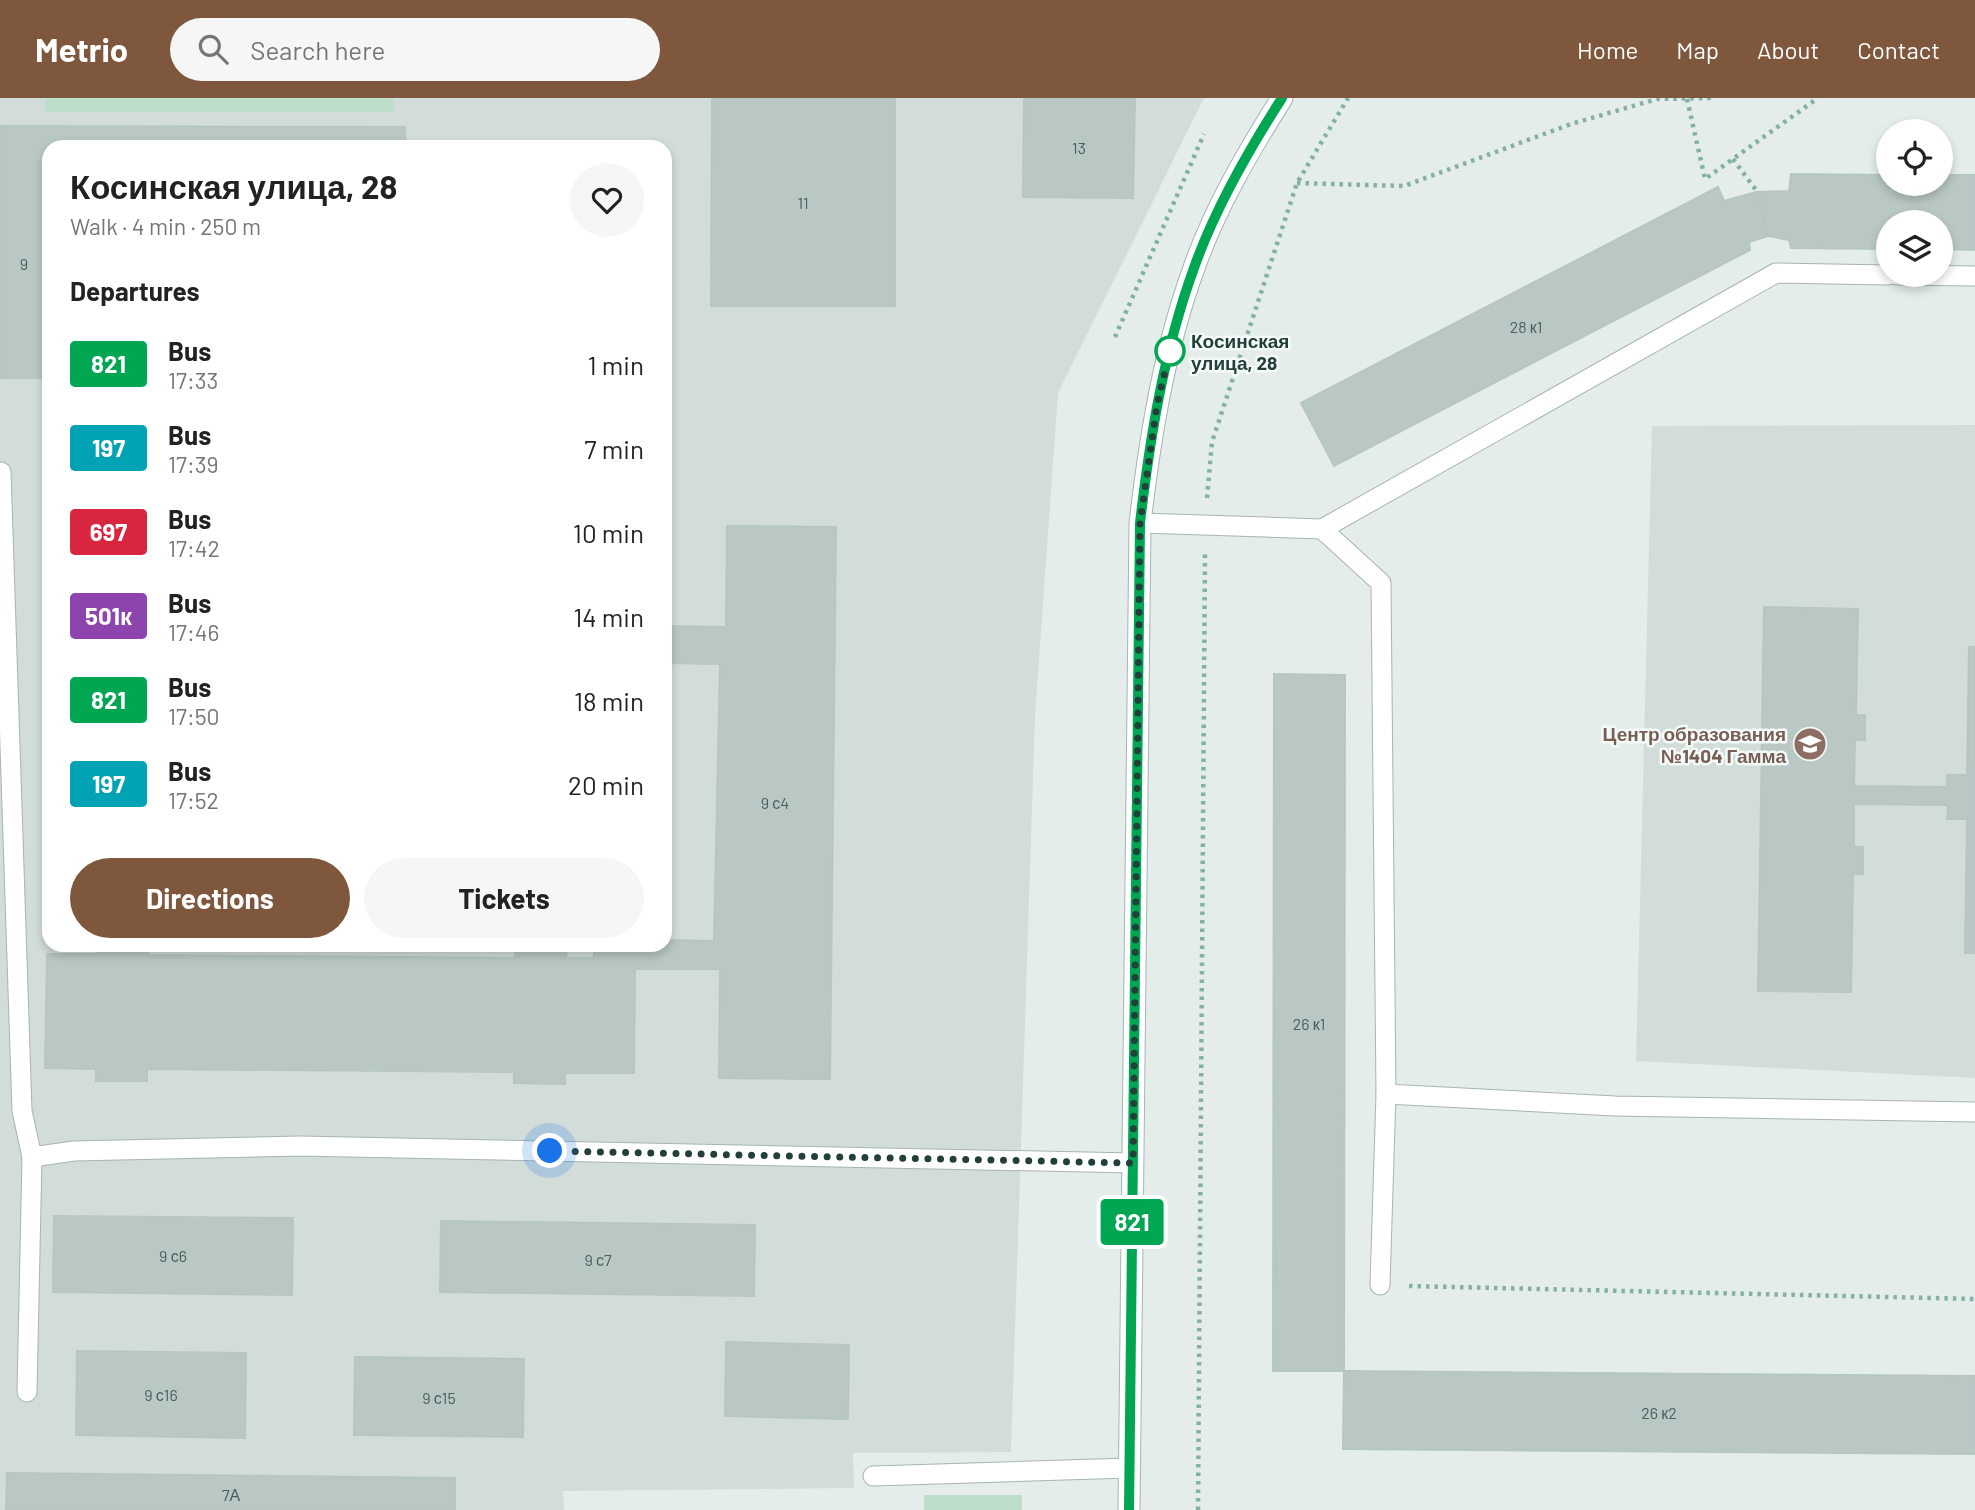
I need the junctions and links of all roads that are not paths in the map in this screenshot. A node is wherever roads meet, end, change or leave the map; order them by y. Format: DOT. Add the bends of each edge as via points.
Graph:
graph roads {
  1 [pos="1282,98"];
  2 [pos="1876,275"];
  3 [pos="1953,276"];
  4 [pos="1975,276"];
  5 [pos="1,472"];
  6 [pos="1140,523"];
  7 [pos="1322,529"];
  8 [pos="1386,1094"];
  9 [pos="1975,1112"];
  10 [pos="32,1157"];
  11 [pos="1133,1163"];
  12 [pos="1380,1285"];
  13 [pos="27,1392"];
  14 [pos="1129,1468"];
  15 [pos="873,1476"];
  16 [pos="1129,1510"];
  1 -- 6 [label="street" via="1245,156 1194,268 1157,405"];
  2 -- 7 [label="lane" via="1776,273"];
  3 -- 4 [label="lane"];
  5 -- 10 [label="lane" via="22,1111"];
  6 -- 7 [label="lane"];
  6 -- 11 [label="street"];
  7 -- 8 [label="lane" via="1381,583"];
  8 -- 9 [label="lane" via="1615,1106"];
  8 -- 12 [label="lane"];
  10 -- 11 [label="lane" via="74,1151 300,1146"];
  10 -- 13 [label="lane"];
  11 -- 14 [label="street"];
  14 -- 15 [label="lane"];
  14 -- 16 [label="street"];
}
